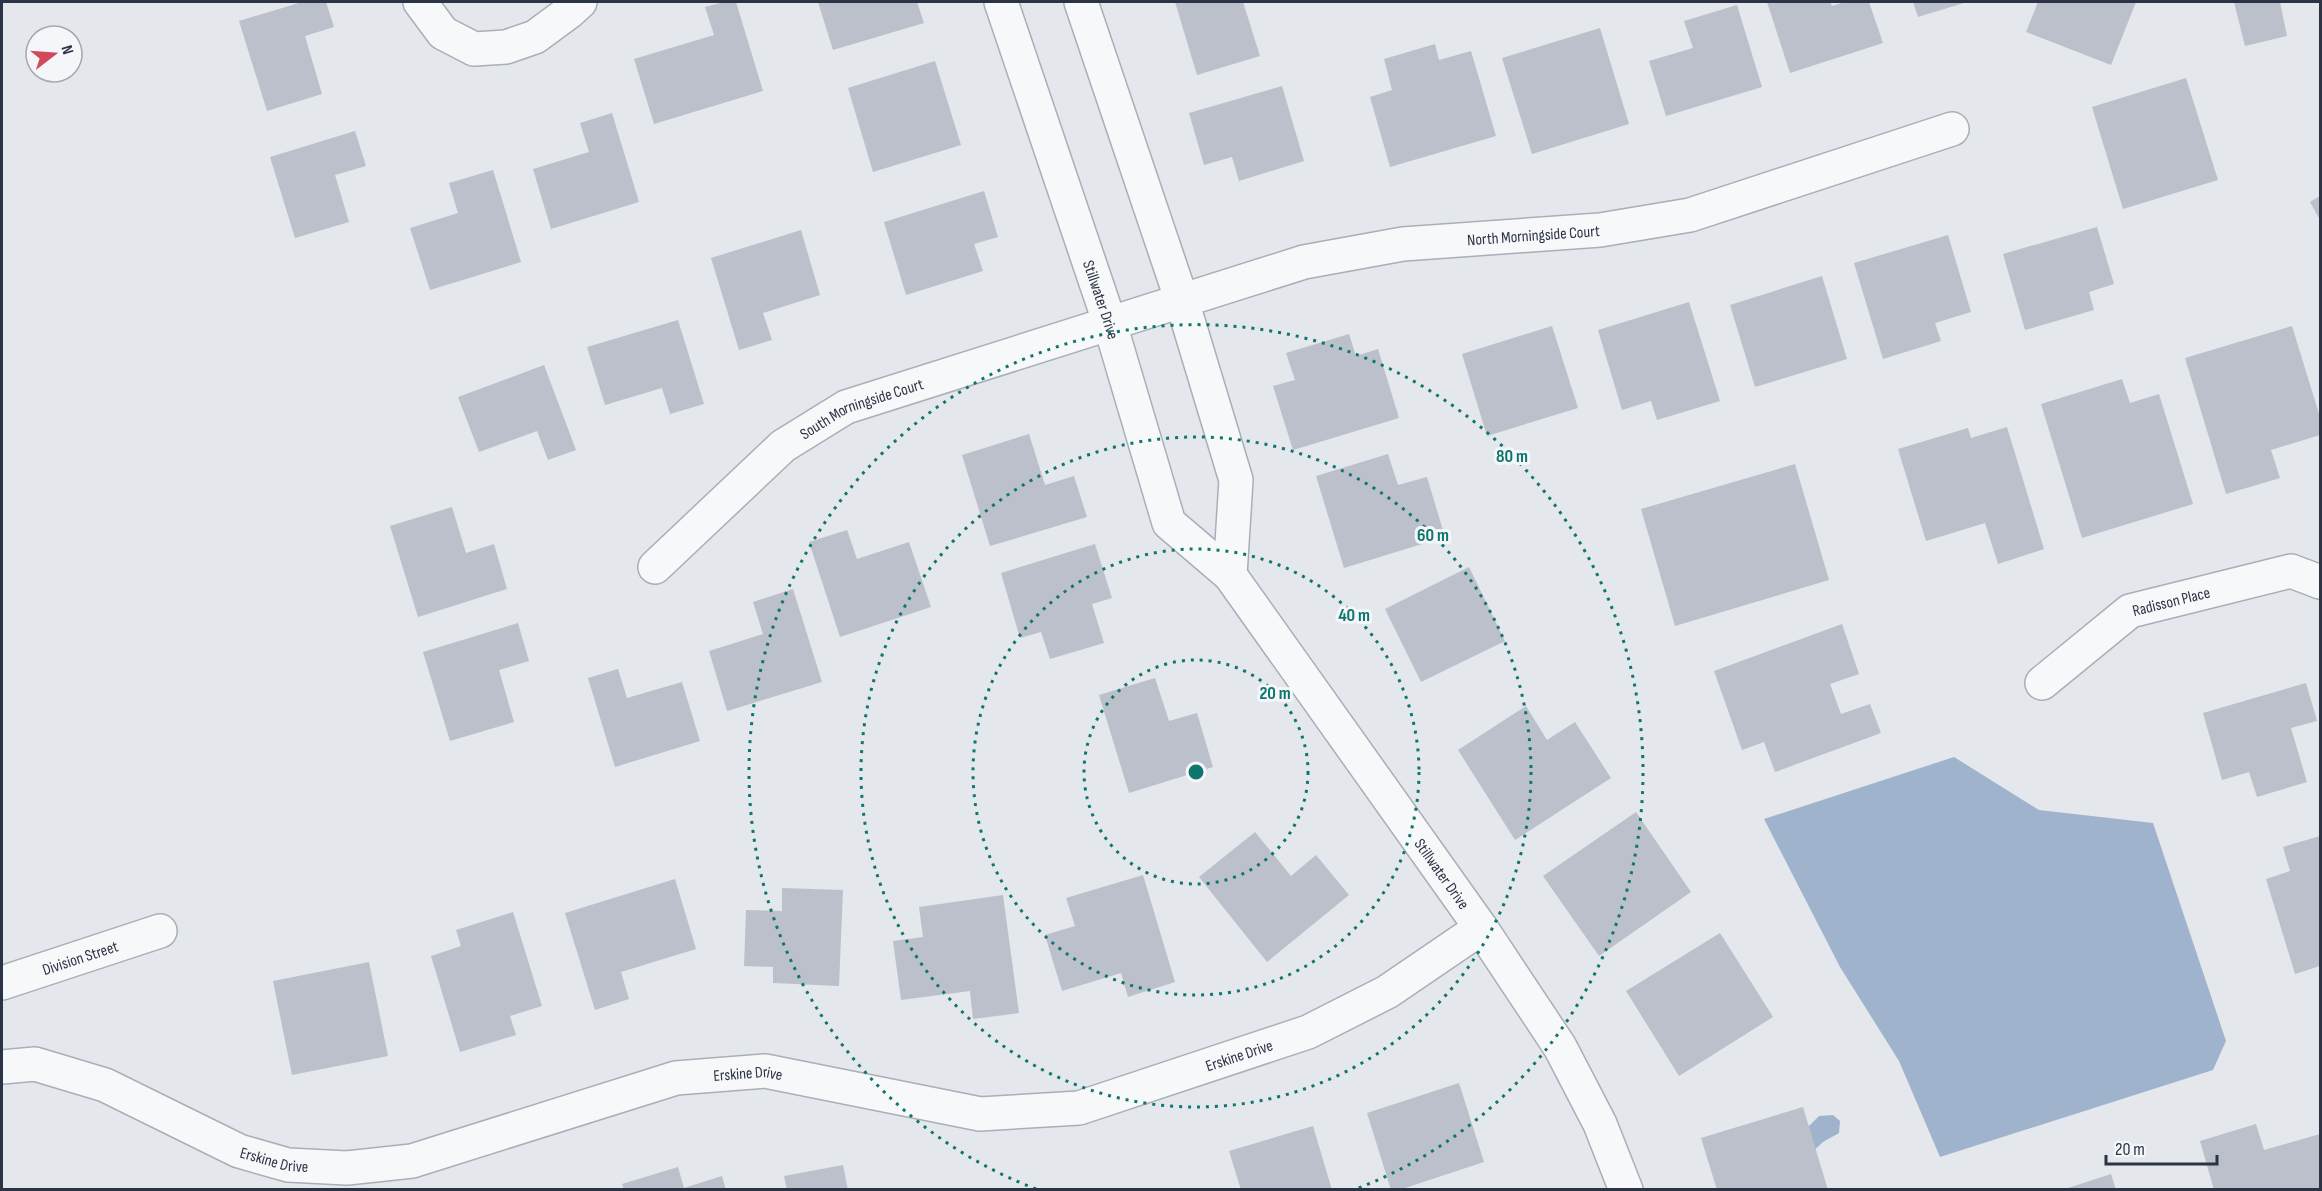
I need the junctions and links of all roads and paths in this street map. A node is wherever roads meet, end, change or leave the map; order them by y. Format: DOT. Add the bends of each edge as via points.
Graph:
graph roads {
  1 [pos="420,2"];
  2 [pos="580,2"];
  3 [pos="1001,2"];
  4 [pos="1081,2"];
  5 [pos="1952,129"];
  6 [pos="1182,301"];
  7 [pos="1110,324"];
  8 [pos="655,567"];
  9 [pos="1230,575"];
  10 [pos="2320,582"];
  11 [pos="2042,683"];
  12 [pos="1481,928"];
  13 [pos="160,931"];
  14 [pos="2,983"];
  15 [pos="2,1067"];
  16 [pos="1626,1190"];
  1 -- 2 [label="street" via="443,33 474,49 506,46 535,37"];
  3 -- 7 [label="street, Stillwater Drive"];
  4 -- 6 [label="street"];
  5 -- 6 [label="street, North Morningside Court" via="1690,215 1600,230 1403,244 1304,262"];
  6 -- 7 [label="street, North Morningside Court"];
  6 -- 9 [label="street" via="1236,480"];
  7 -- 8 [label="street, South Morningside Court" via="846,407 783,446"];
  7 -- 9 [label="street, Stillwater Drive" via="1169,524"];
  9 -- 12 [label="street, Stillwater Drive"];
  10 -- 11 [label="street, Radisson Place" via="2291,571 2130,611"];
  12 -- 15 [label="street, Erskine Drive" via="1387,992 1308,1032 1079,1108 980,1114 765,1071 742,1072 676,1078 412,1161 346,1168 288,1165 239,1151 105,1084 35,1064"];
  12 -- 16 [label="street, Stillwater Drive" via="1560,1047 1600,1124"];
  13 -- 14 [label="street, Division Street"];
}
